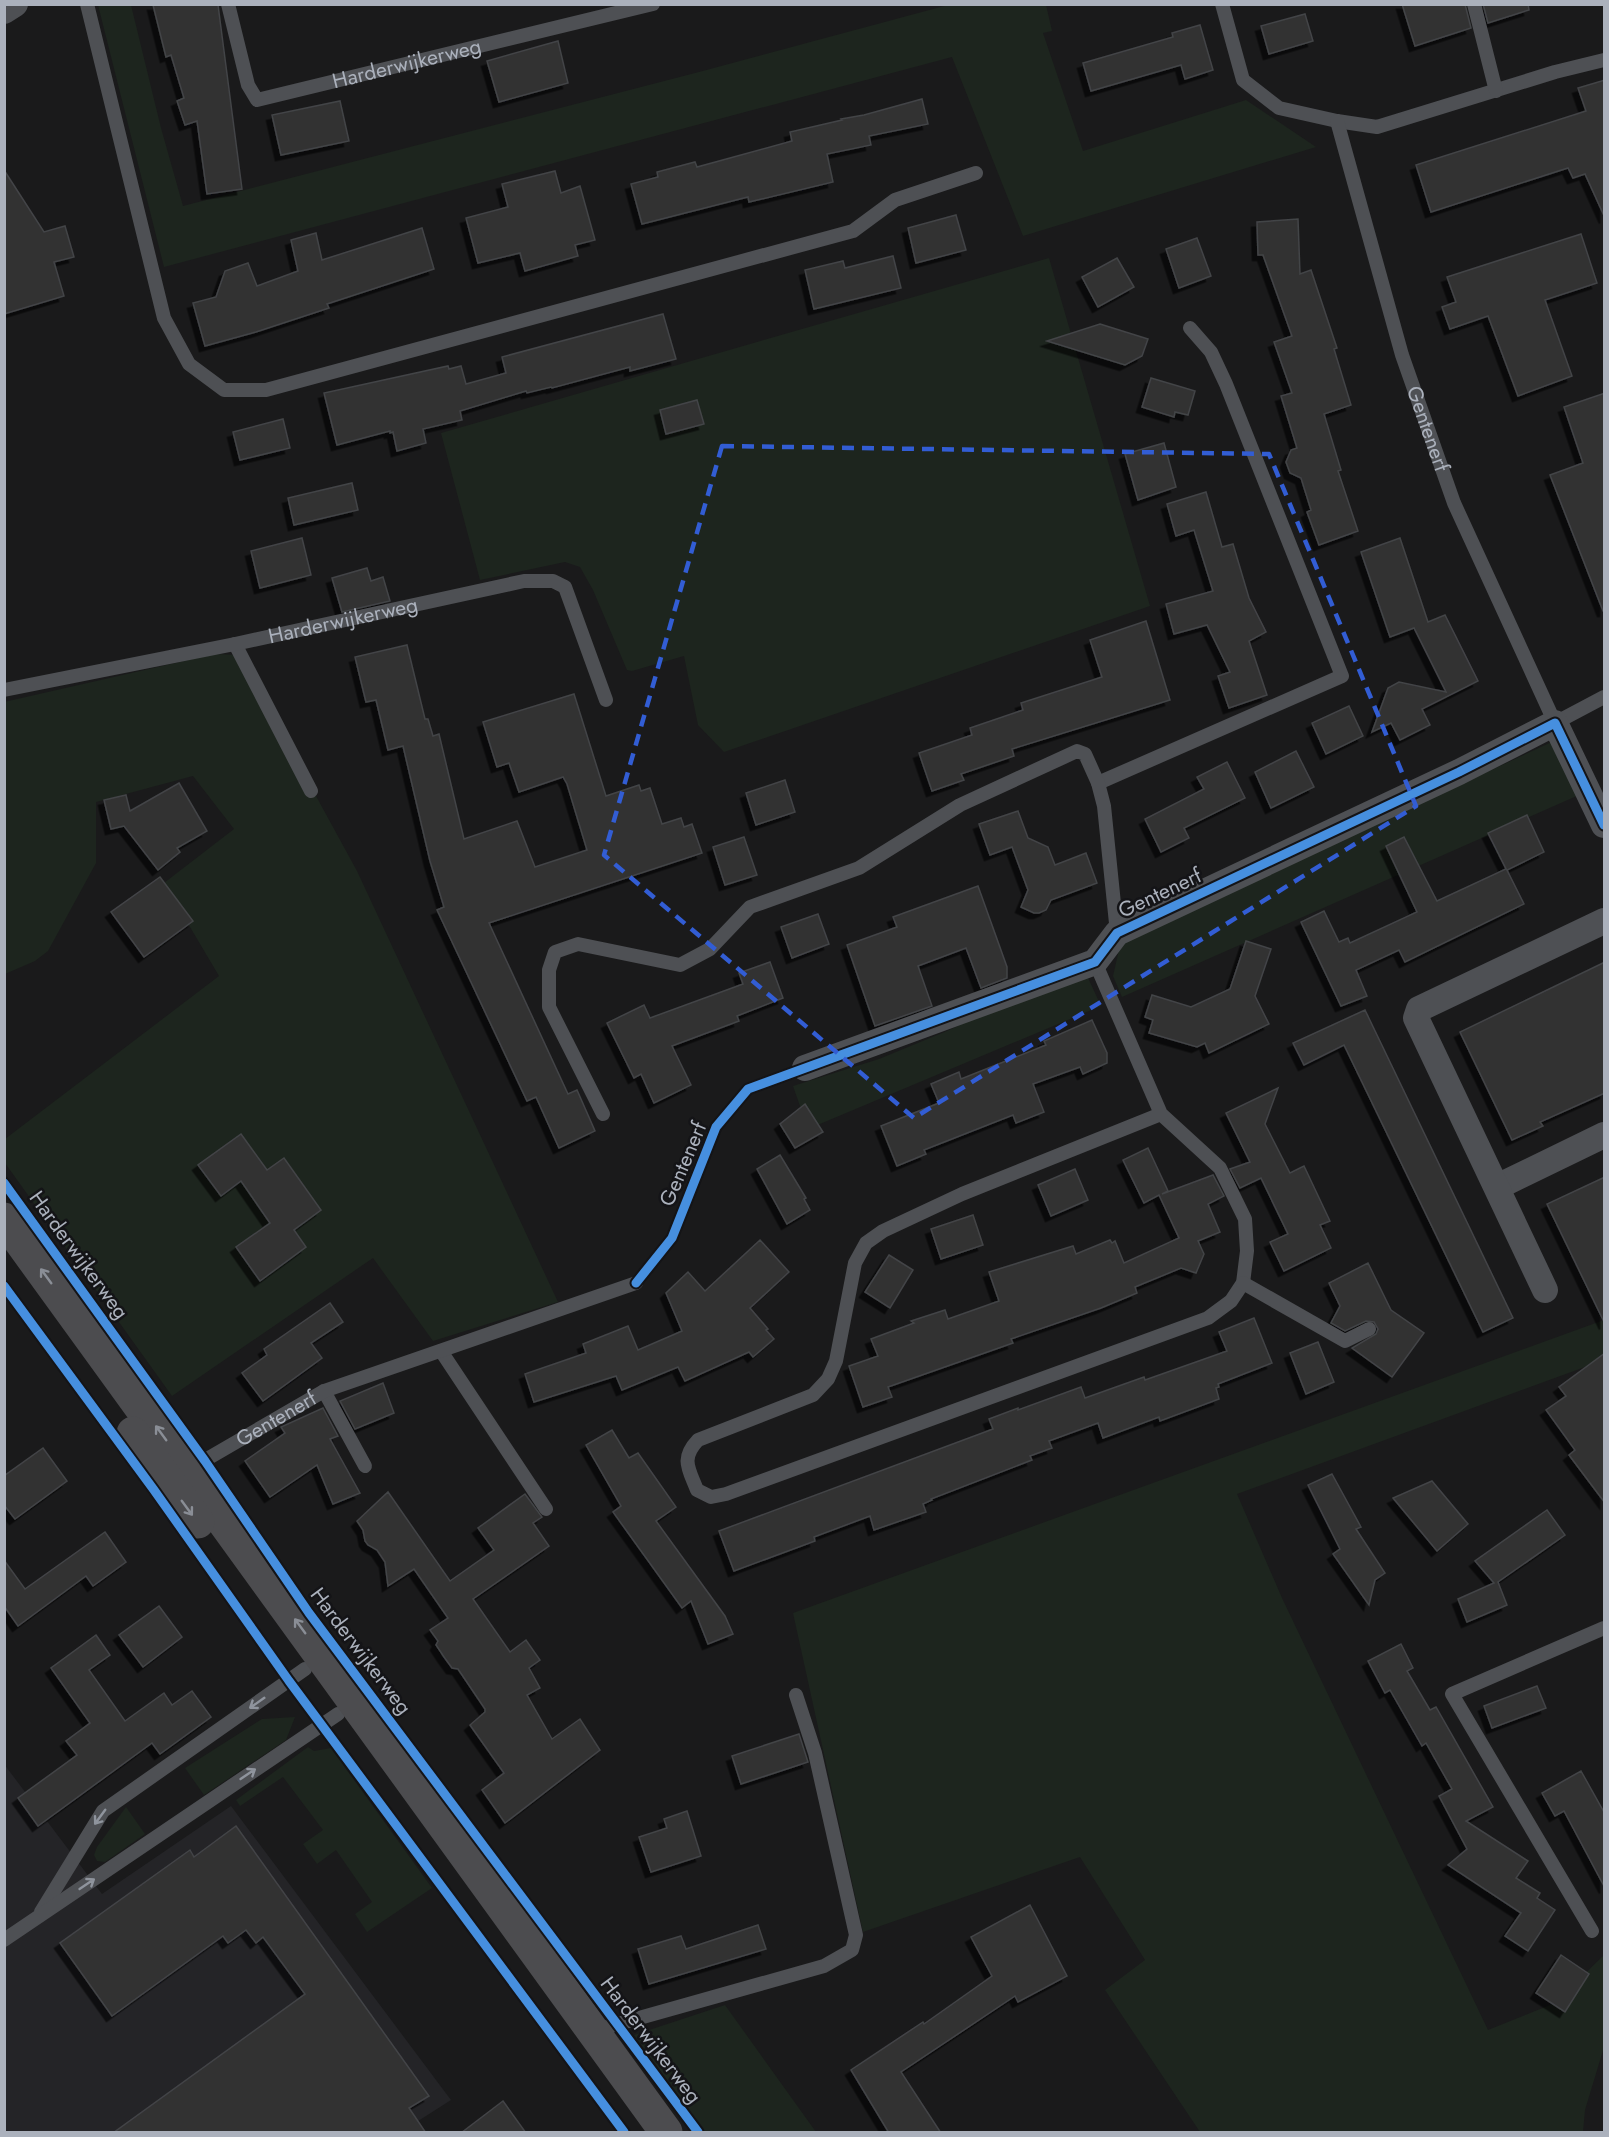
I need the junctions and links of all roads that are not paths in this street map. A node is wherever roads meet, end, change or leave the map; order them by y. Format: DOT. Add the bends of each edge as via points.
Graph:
graph roads {
  1 [pos="15,4"];
  2 [pos="87,4"];
  3 [pos="228,4"];
  4 [pos="653,4"];
  5 [pos="1222,4"];
  6 [pos="1474,4"];
  7 [pos="4,10"];
  8 [pos="1605,60"];
  9 [pos="1496,91"];
  10 [pos="1337,121"];
  11 [pos="976,173"];
  12 [pos="1190,328"];
  13 [pos="235,644"];
  14 [pos="4,690"];
  15 [pos="1605,697"];
  16 [pos="606,700"];
  17 [pos="1555,723"];
  18 [pos="1098,783"];
  19 [pos="311,791"];
  20 [pos="1605,825"];
  21 [pos="1605,921"];
  22 [pos="1117,933"];
  23 [pos="1095,962"];
  24 [pos="805,1068"];
  25 [pos="603,1114"];
  26 [pos="1161,1114"];
  27 [pos="1605,1135"];
  28 [pos="1497,1187"];
  29 [pos="4,1219"];
  30 [pos="4,1257"];
  31 [pos="636,1283"];
  32 [pos="1243,1283"];
  33 [pos="1545,1290"];
  34 [pos="1369,1329"];
  35 [pos="441,1351"];
  36 [pos="324,1391"];
  37 [pos="365,1466"];
  38 [pos="188,1470"];
  39 [pos="546,1509"];
  40 [pos="1605,1629"];
  41 [pos="305,1669"];
  42 [pos="796,1695"];
  43 [pos="338,1714"];
  44 [pos="39,1916"];
  45 [pos="1592,1931"];
  46 [pos="4,1940"];
  47 [pos="593,2031"];
  48 [pos="642,2133"];
  49 [pos="666,2133"];
  1 -- 7 [label="street"];
  2 -- 11 [label="lane" via="164,318 189,364 224,390 266,390 853,231 895,200"];
  3 -- 4 [label="lane, Harderwijkerweg" via="248,85 257,100"];
  5 -- 10 [label="lane" via="1243,80 1279,108"];
  6 -- 9 [label="lane"];
  8 -- 9 [label="lane"];
  9 -- 10 [label="lane" via="1377,127"];
  10 -- 17 [label="lane, Gentenerf" via="1402,355 1454,503"];
  12 -- 18 [label="lane" via="1211,352 1226,384 1342,676"];
  13 -- 14 [label="lane, Harderwijkerweg"];
  13 -- 16 [label="lane, Harderwijkerweg" via="524,581 553,581 565,587"];
  13 -- 19 [label="lane"];
  15 -- 17 [label="lane"];
  17 -- 20 [label="street, Gentenerf"];
  17 -- 22 [label="street, Gentenerf"];
  18 -- 22 [label="lane" via="1104,806"];
  18 -- 25 [label="lane" via="1084,754 1077,751 960,805 859,868 750,908 710,949 680,965 578,944 555,952 549,970 549,1007"];
  21 -- 28 [label="street" via="1419,1009 1416,1018"];
  22 -- 23 [label="street, Gentenerf"];
  23 -- 24 [label="street"];
  23 -- 26 [label="lane"];
  26 -- 32 [label="lane" via="1220,1168 1245,1219"];
  26 -- 32 [label="lane" via="962,1194 866,1243 855,1263 836,1361 828,1379 813,1395 698,1440 686,1461 696,1490 711,1497 726,1494 1208,1318 1231,1301"];
  27 -- 28 [label="street"];
  28 -- 33 [label="street"];
  38 -- 29 [label="main road, Harderwijkerweg, one-way"];
  30 -- 41 [label="main road, one-way"];
  31 -- 35 [label="lane, Gentenerf"];
  32 -- 34 [label="lane" via="1345,1341"];
  35 -- 36 [label="lane, Gentenerf"];
  35 -- 39 [label="lane"];
  36 -- 37 [label="lane"];
  36 -- 38 [label="lane, Gentenerf"];
  47 -- 38 [label="main road, Harderwijkerweg, one-way"];
  40 -- 45 [label="lane" via="1452,1694"];
  41 -- 43 [label="main road"];
  41 -- 44 [label="lane, one-way" via="103,1811"];
  42 -- 47 [label="lane" via="815,1753 856,1935 852,1950 824,1966"];
  44 -- 43 [label="lane, one-way"];
  43 -- 48 [label="main road"];
  44 -- 46 [label="lane"];
  47 -- 49 [label="main road, Harderwijkerweg"];
}
